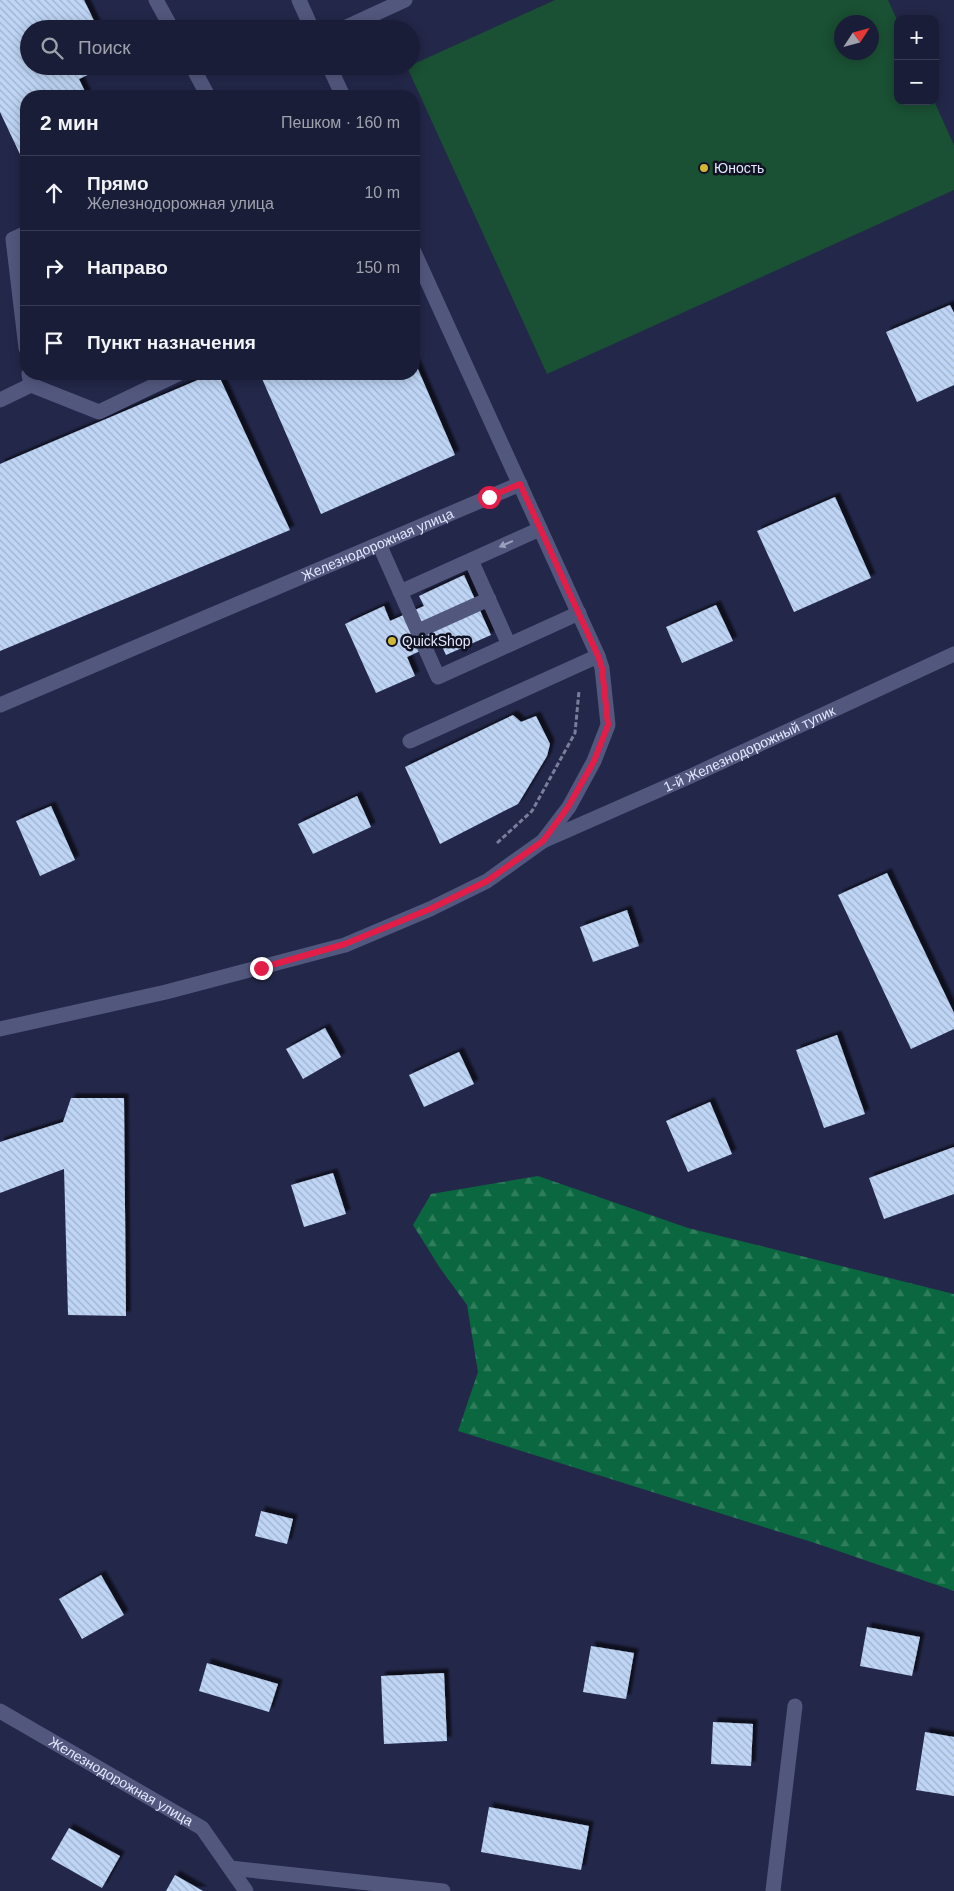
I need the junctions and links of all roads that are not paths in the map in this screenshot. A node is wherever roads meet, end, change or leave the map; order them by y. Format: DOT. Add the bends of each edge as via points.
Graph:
graph roads {
  1 [pos="156,0"];
  2 [pos="299,0"];
  3 [pos="404,0"];
  4 [pos="167,20"];
  5 [pos="308,20"];
  6 [pos="361,20"];
  7 [pos="197,75"];
  8 [pos="333,75"];
  9 [pos="205,90"];
  10 [pos="340,90"];
  11 [pos="20,236"];
  12 [pos="420,265"];
  13 [pos="20,298"];
  14 [pos="30,380"];
  15 [pos="166,380"];
  16 [pos="0,400"];
  17 [pos="520,484"];
  18 [pos="540,529"];
  19 [pos="379,544"];
  20 [pos="471,560"];
  21 [pos="400,592"];
  22 [pos="488,599"];
  23 [pos="579,614"];
  24 [pos="418,631"];
  25 [pos="509,645"];
  26 [pos="954,654"];
  27 [pos="598,656"];
  28 [pos="0,705"];
  29 [pos="410,741"];
  30 [pos="543,841"];
  31 [pos="0,1029"];
  32 [pos="795,1706"];
  33 [pos="0,1711"];
  34 [pos="230,1868"];
  35 [pos="246,1891"];
  36 [pos="443,1891"];
  37 [pos="773,1891"];
  1 -- 4 [label="street"];
  2 -- 5 [label="street"];
  3 -- 6 [label="street"];
  7 -- 9 [label="street"];
  8 -- 10 [label="street"];
  11 -- 13 [label="street" via="13,240"];
  12 -- 17 [label="street"];
  14 -- 15 [label="street" via="99,412"];
  14 -- 16 [label="street"];
  17 -- 18 [label="street"];
  17 -- 19 [label="street, Железнодорожная улица"];
  18 -- 20 [label="street, one-way"];
  18 -- 23 [label="street"];
  19 -- 21 [label="street"];
  19 -- 28 [label="street, Железнодорожная улица"];
  20 -- 21 [label="street"];
  20 -- 22 [label="street"];
  21 -- 24 [label="street"];
  22 -- 24 [label="street"];
  22 -- 25 [label="street"];
  23 -- 25 [label="street"];
  23 -- 27 [label="street"];
  24 -- 25 [label="street" via="438,676"];
  26 -- 30 [label="street, 1-й Железнодорожный тупик"];
  27 -- 29 [label="street"];
  27 -- 30 [label="street" via="608,725 594,761 568,807"];
  30 -- 31 [label="street" via="487,881 345,944 166,992"];
  32 -- 37 [label="street"];
  33 -- 34 [label="street, Железнодорожная улица" via="202,1828"];
  34 -- 35 [label="street, Железнодорожная улица"];
  34 -- 36 [label="street"];
}
